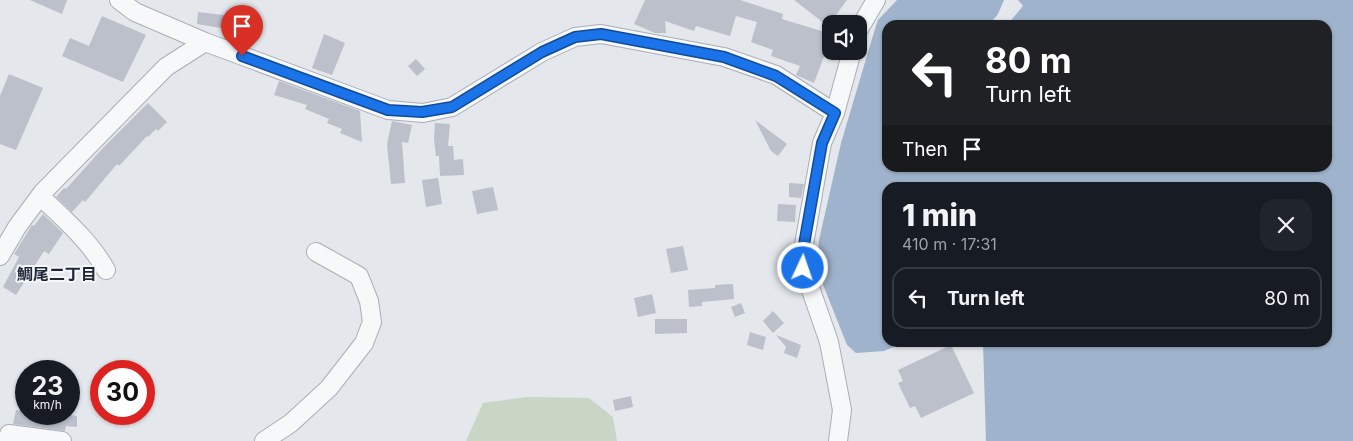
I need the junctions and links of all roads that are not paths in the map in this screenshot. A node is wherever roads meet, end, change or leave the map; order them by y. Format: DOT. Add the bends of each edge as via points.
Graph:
graph roads {
  1 [pos="119,0"];
  2 [pos="876,0"];
  3 [pos="867,16"];
  4 [pos="205,42"];
  5 [pos="850,60"];
  6 [pos="835,113"];
  7 [pos="40,196"];
  8 [pos="316,252"];
  9 [pos="0,256"];
  10 [pos="106,270"];
  11 [pos="8,441"];
  12 [pos="62,441"];
  13 [pos="264,441"];
  14 [pos="838,441"];
  1 -- 4 [label="street" via="135,12"];
  2 -- 3 [label="street"];
  4 -- 6 [label="street" via="388,110 422,112 452,107 542,52 575,37 601,34 724,57 776,76"];
  4 -- 7 [label="street" via="166,67"];
  5 -- 6 [label="street"];
  6 -- 14 [label="street" via="822,143 803,268 831,351 842,410"];
  7 -- 9 [label="street"];
  7 -- 10 [label="street" via="78,232"];
  8 -- 13 [label="street" via="358,276 369,301 372,322 364,343 329,388 291,423"];
  11 -- 12 [label="street" via="9,434"];
}
